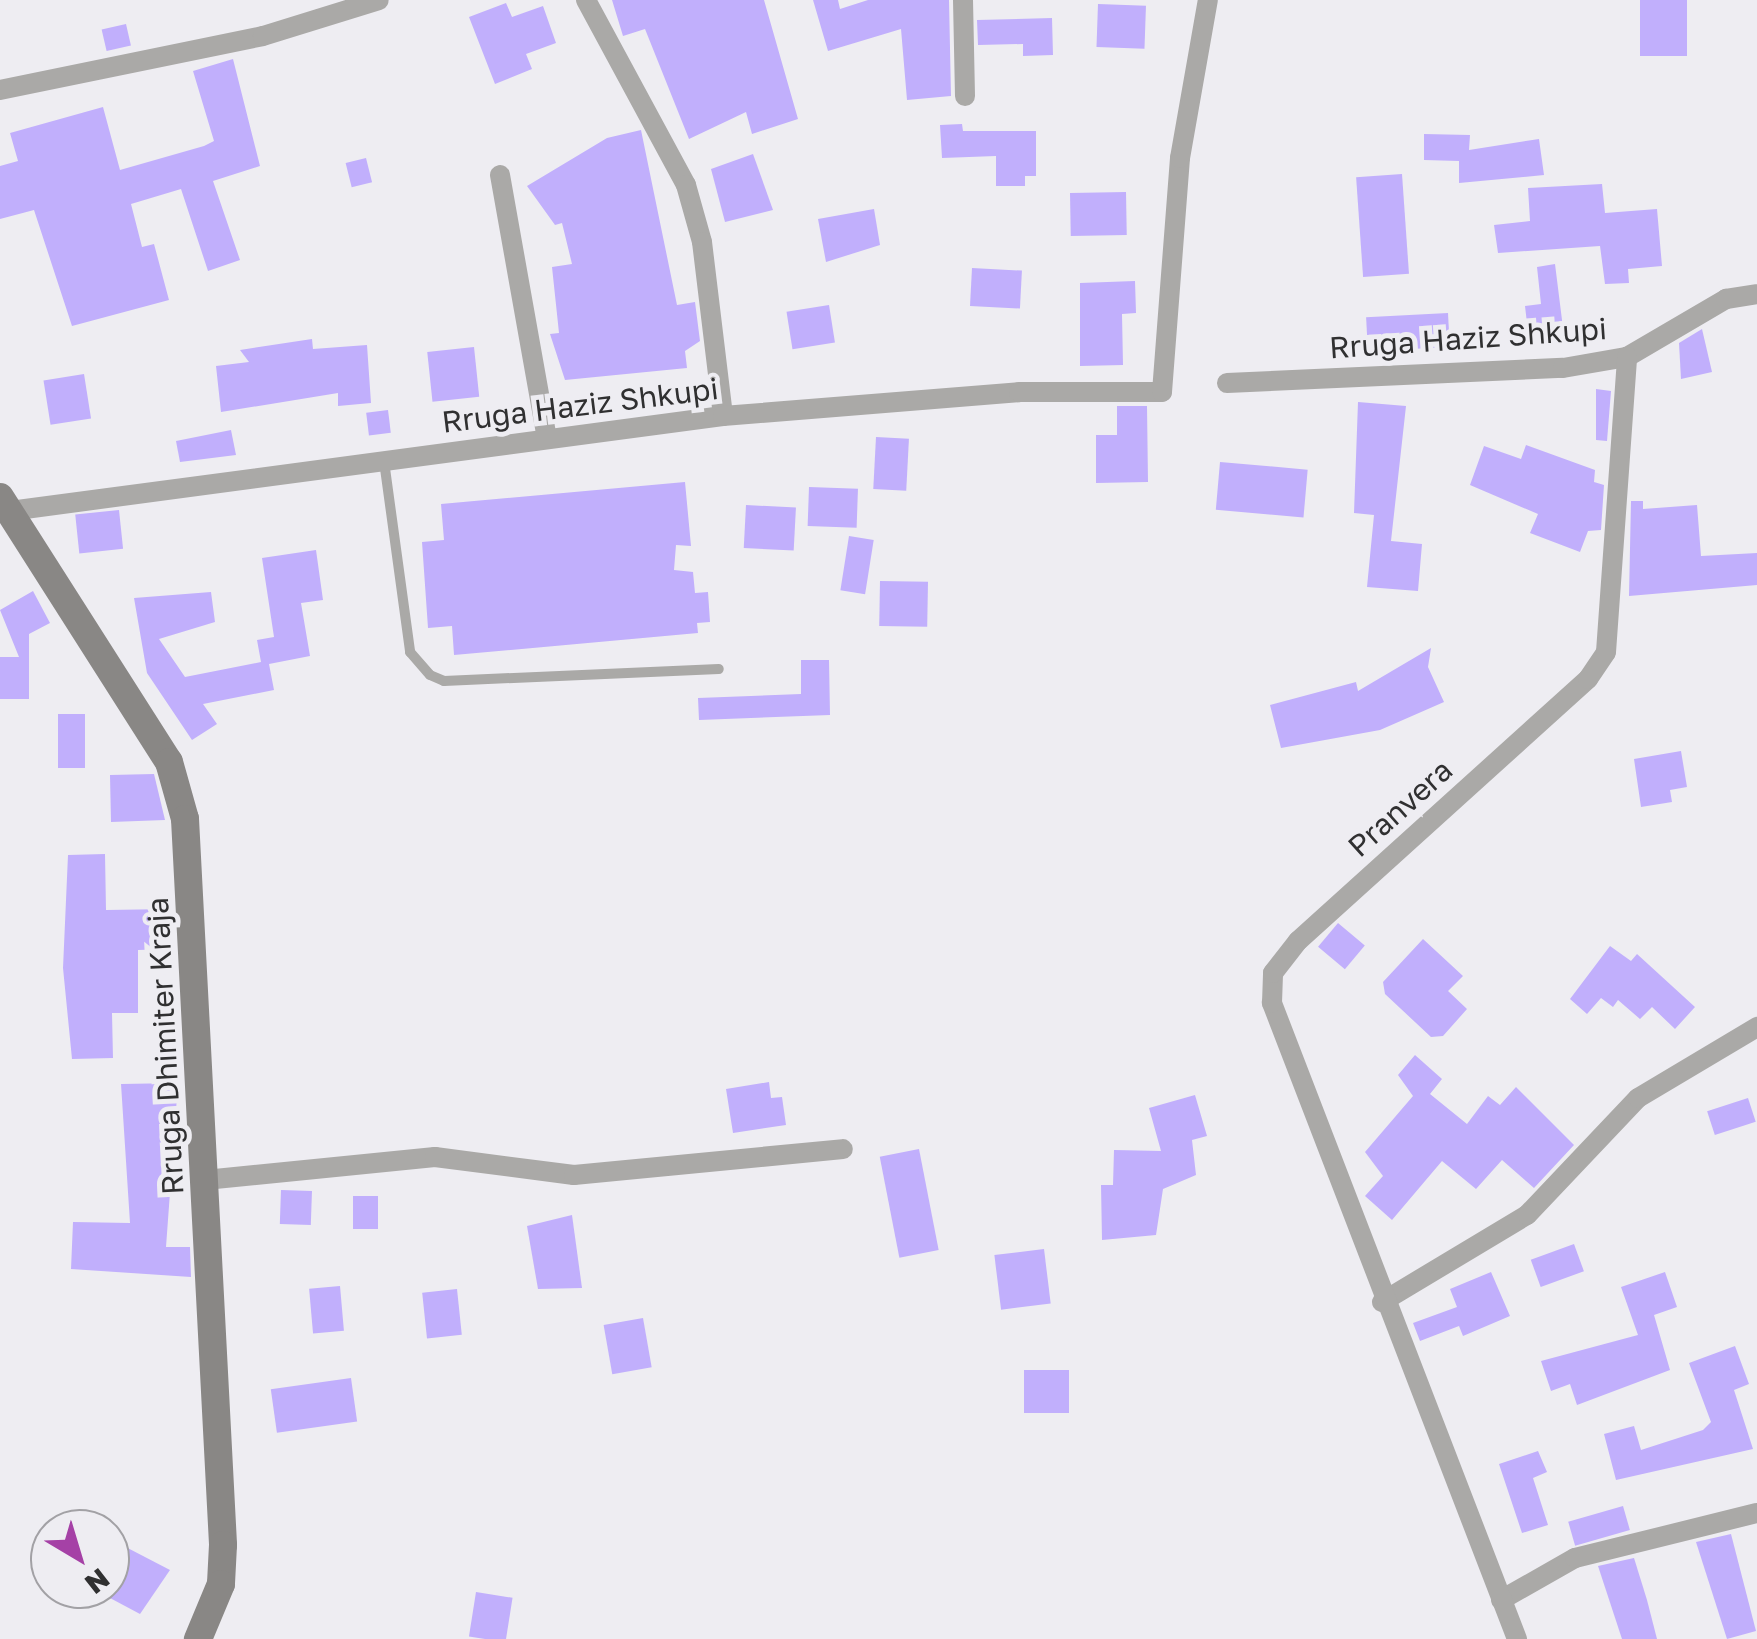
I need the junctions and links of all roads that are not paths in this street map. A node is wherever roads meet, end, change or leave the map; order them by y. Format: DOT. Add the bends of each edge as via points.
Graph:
graph roads {
  1 [pos="379,0"];
  2 [pos="586,0"];
  3 [pos="963,0"];
  4 [pos="1208,0"];
  5 [pos="0,90"];
  6 [pos="965,96"];
  7 [pos="500,175"];
  8 [pos="1757,294"];
  9 [pos="1627,357"];
  10 [pos="1226,382"];
  11 [pos="722,416"];
  12 [pos="547,439"];
  13 [pos="384,461"];
  14 [pos="5,504"];
  15 [pos="719,669"];
  16 [pos="1757,1027"];
  17 [pos="843,1149"];
  18 [pos="205,1180"];
  19 [pos="1382,1302"];
  20 [pos="1757,1513"];
  21 [pos="1502,1600"];
  22 [pos="198,1639"];
  23 [pos="1517,1639"];
  1 -- 5 [label="street" via="263,36"];
  2 -- 11 [label="street" via="686,185 702,242"];
  3 -- 6 [label="street"];
  4 -- 11 [label="street, Rruga Haziz Shkupi" via="1180,158 1162,392 1019,392"];
  7 -- 12 [label="street"];
  8 -- 9 [label="street, Rruga Haziz Shkupi" via="1726,299"];
  9 -- 10 [label="street, Rruga Haziz Shkupi" via="1563,368"];
  9 -- 19 [label="street, Pranvera" via="1606,652 1588,678 1298,941 1273,972 1272,1002"];
  11 -- 12 [label="street, Rruga Haziz Shkupi"];
  12 -- 13 [label="street, Rruga Haziz Shkupi"];
  13 -- 14 [label="street, Rruga Haziz Shkupi"];
  13 -- 15 [label="lane" via="410,652 430,674 444,682"];
  14 -- 18 [label="street, Rruga Dhimiter Kraja" via="169,762 185,819"];
  16 -- 19 [label="street" via="1638,1098 1526,1216"];
  17 -- 18 [label="street" via="574,1175 435,1157"];
  18 -- 22 [label="street, Rruga Dhimiter Kraja" via="223,1546 221,1584"];
  19 -- 21 [label="street, Pranvera"];
  20 -- 21 [label="street" via="1574,1558"];
  21 -- 23 [label="street, Pranvera"];
}
